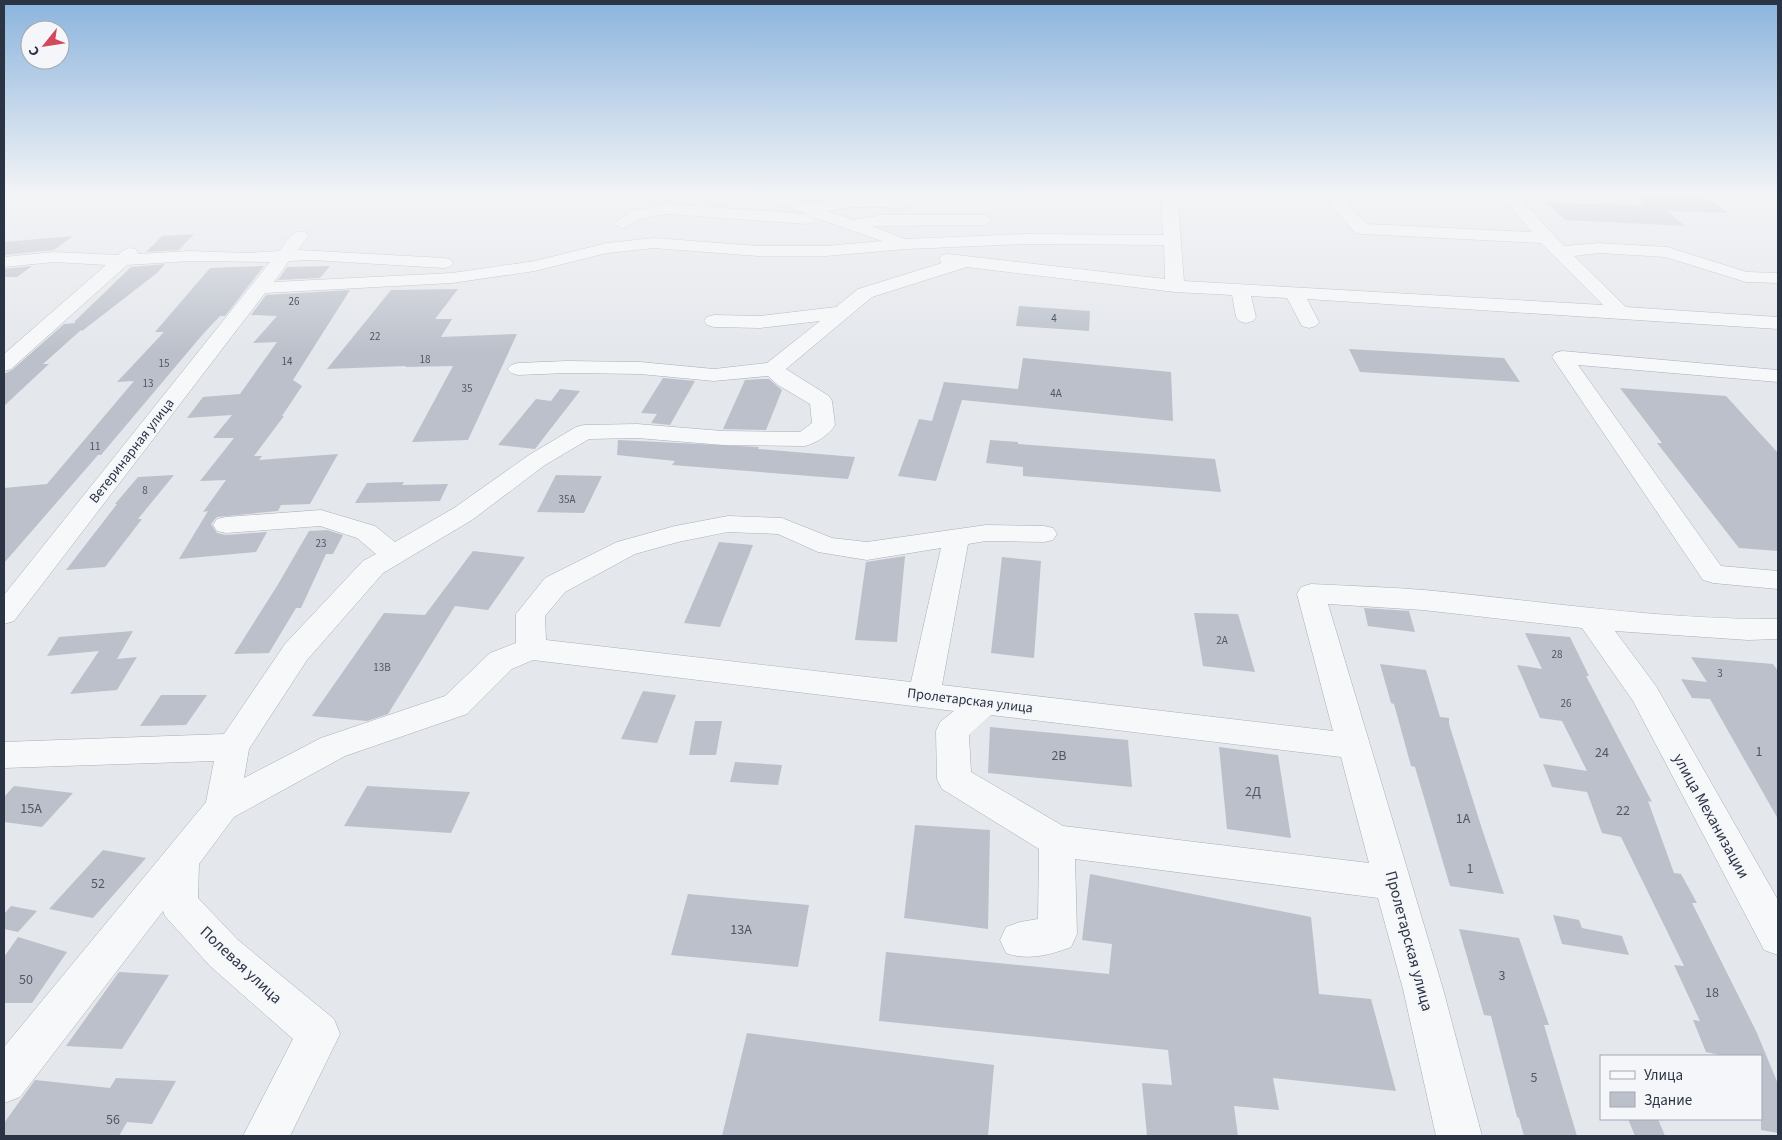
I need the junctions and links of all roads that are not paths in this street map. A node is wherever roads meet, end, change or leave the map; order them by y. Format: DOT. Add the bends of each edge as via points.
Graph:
graph roads {
  1 [pos="137,247"];
  2 [pos="292,247"];
  3 [pos="578,247"];
  4 [pos="709,247"];
  5 [pos="869,247"];
  6 [pos="915,247"];
  7 [pos="1172,247"];
  8 [pos="1556,247"];
  9 [pos="1561,252"];
  10 [pos="285,256"];
  11 [pos="123,260"];
  12 [pos="966,261"];
  13 [pos="4,262"];
  14 [pos="535,266"];
  15 [pos="1778,278"];
  16 [pos="1175,286"];
  17 [pos="260,288"];
  18 [pos="1240,290"];
  19 [pos="1294,293"];
  20 [pos="843,312"];
  21 [pos="1622,312"];
  22 [pos="1246,317"];
  23 [pos="714,320"];
  24 [pos="1309,322"];
  25 [pos="1778,323"];
  26 [pos="4,365"];
  27 [pos="518,369"];
  28 [pos="774,369"];
  29 [pos="1778,376"];
  30 [pos="226,525"];
  31 [pos="1044,534"];
  32 [pos="956,538"];
  33 [pos="394,555"];
  34 [pos="1778,580"];
  35 [pos="4,614"];
  36 [pos="1591,619"];
  37 [pos="1778,629"];
  38 [pos="531,649"];
  39 [pos="924,696"];
  40 [pos="984,703"];
  41 [pos="1354,746"];
  42 [pos="233,747"];
  43 [pos="4,755"];
  44 [pos="222,807"];
  45 [pos="1057,841"];
  46 [pos="180,859"];
  47 [pos="1393,883"];
  48 [pos="1778,937"];
  49 [pos="1020,940"];
  50 [pos="4,1081"];
  51 [pos="266,1136"];
  52 [pos="1459,1136"];
  1 -- 11 [label="street"];
  2 -- 10 [label="street, Ветеринарная улица"];
  3 -- 14 [label="street"];
  4 -- 5 [label="street" via="826,251"];
  6 -- 12 [label="street" via="949,259"];
  7 -- 16 [label="street"];
  8 -- 9 [label="street"];
  9 -- 15 [label="street" via="1599,248 1667,252 1746,277"];
  9 -- 21 [label="street"];
  10 -- 11 [label="street"];
  10 -- 14 [label="street"];
  10 -- 17 [label="street, Ветеринарная улица"];
  11 -- 13 [label="street" via="54,257"];
  11 -- 26 [label="street"];
  12 -- 16 [label="street"];
  12 -- 20 [label="street" via="865,293"];
  14 -- 17 [label="street" via="452,278"];
  16 -- 18 [label="street"];
  17 -- 35 [label="street, Ветеринарная улица"];
  18 -- 19 [label="street"];
  18 -- 22 [label="street"];
  19 -- 21 [label="street"];
  19 -- 24 [label="street"];
  20 -- 23 [label="street" via="760,322"];
  20 -- 28 [label="street"];
  21 -- 25 [label="street"];
  27 -- 28 [label="street" via="566,366 640,368 714,375"];
  28 -- 33 [label="street" via="821,401 824,425 805,439 723,438 637,431 584,432 537,460 463,514"];
  29 -- 34 [label="street" via="1562,357 1713,574"];
  30 -- 33 [label="street" via="321,518 366,532"];
  31 -- 32 [label="street" via="986,533"];
  32 -- 38 [label="street" via="867,551 827,546 782,526 728,524 675,534 626,548 556,585 530,614"];
  32 -- 39 [label="street"];
  33 -- 42 [label="street" via="373,567 296,652"];
  36 -- 37 [label="street" via="1748,630"];
  36 -- 41 [label="street, Пролетарская улица" via="1422,600 1311,594"];
  36 -- 48 [label="street, улица Механизации" via="1645,694"];
  38 -- 39 [label="street, Пролетарская улица"];
  38 -- 44 [label="street" via="501,661 456,705 332,747"];
  39 -- 40 [label="street, Пролетарская улица"];
  40 -- 41 [label="street, Пролетарская улица"];
  40 -- 45 [label="street" via="952,731 954,779"];
  41 -- 47 [label="street, Пролетарская улица"];
  42 -- 43 [label="street"];
  42 -- 44 [label="street"];
  44 -- 46 [label="street"];
  45 -- 47 [label="street"];
  45 -- 49 [label="street" via="1057,934"];
  46 -- 50 [label="street"];
  46 -- 51 [label="street, Полевая улица" via="179,904 224,953 319,1034"];
  47 -- 52 [label="street, Пролетарская улица"];
}
